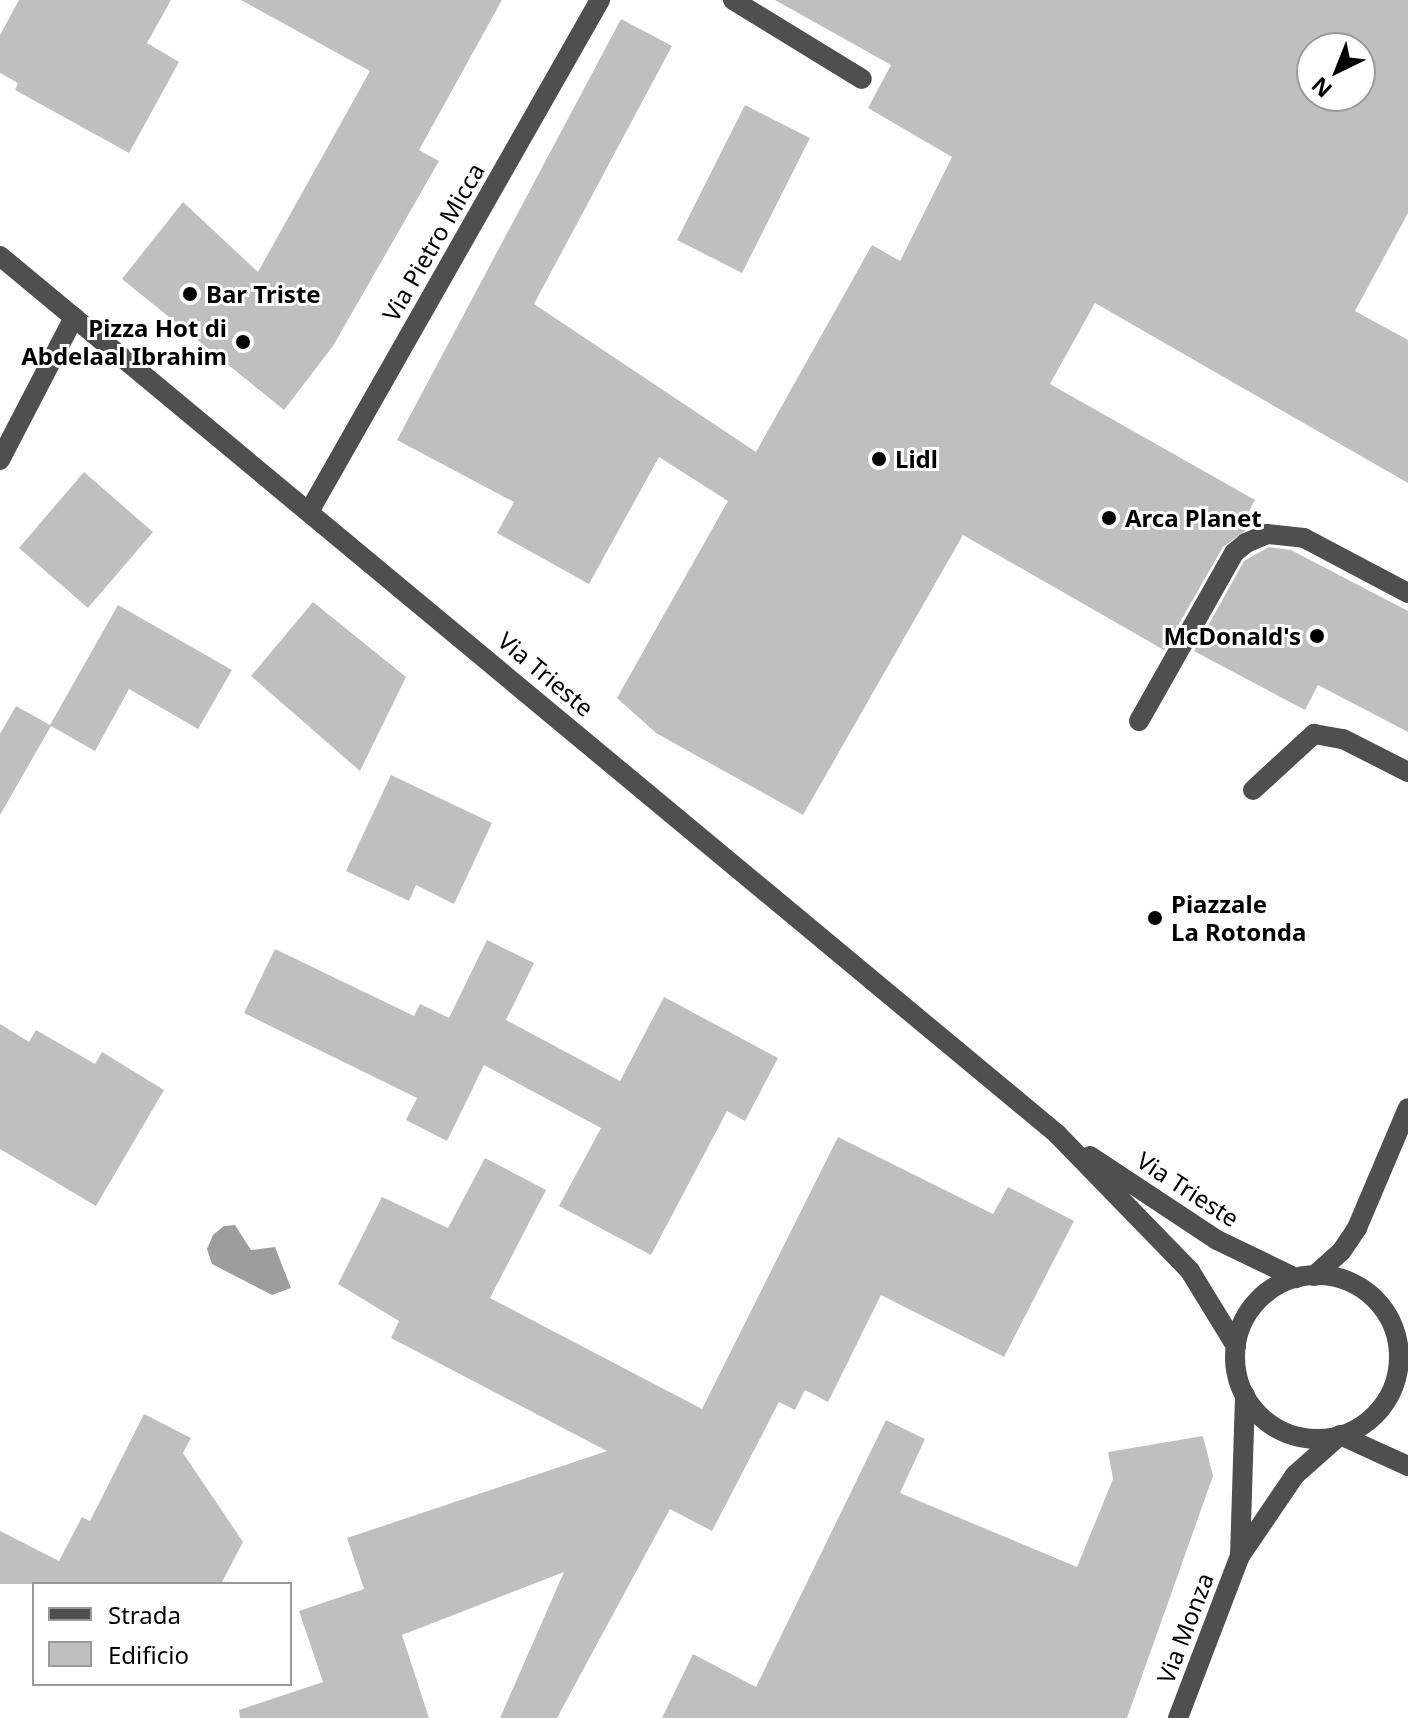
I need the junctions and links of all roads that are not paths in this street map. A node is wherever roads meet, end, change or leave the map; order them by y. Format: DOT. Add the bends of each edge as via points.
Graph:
graph roads {
  1 [pos="600,0"];
  2 [pos="733,0"];
  3 [pos="862,79"];
  4 [pos="0,256"];
  5 [pos="74,317"];
  6 [pos="0,460"];
  7 [pos="310,510"];
  8 [pos="1408,593"];
  9 [pos="1139,721"];
  10 [pos="1408,772"];
  11 [pos="1253,790"];
  12 [pos="1408,1108"];
  13 [pos="1057,1134"];
  14 [pos="1305,1277"];
  15 [pos="1408,1331"];
  16 [pos="1236,1346"];
  17 [pos="1401,1373"];
  18 [pos="1245,1395"];
  19 [pos="1340,1435"];
  20 [pos="1408,1466"];
  21 [pos="1240,1556"];
  22 [pos="1178,1718"];
  1 -- 7 [label="street, Via Pietro Micca"];
  2 -- 3 [label="street"];
  4 -- 5 [label="street, Via Trieste"];
  5 -- 6 [label="street"];
  5 -- 7 [label="street, Via Trieste"];
  7 -- 13 [label="street, Via Trieste"];
  8 -- 9 [label="street" via="1304,538 1267,534 1246,543 1234,553"];
  10 -- 11 [label="street" via="1343,739 1314,734"];
  12 -- 14 [label="street" via="1357,1228 1341,1252"];
  13 -- 14 [label="street, Via Trieste" via="1217,1240"];
  13 -- 16 [label="street, Via Trieste" via="1190,1271"];
  14 -- 16 [label="street" via="1257,1302"];
  14 -- 17 [label="street" via="1341,1279 1366,1291 1390,1319"];
  15 -- 17 [label="street"];
  16 -- 18 [label="street"];
  17 -- 19 [label="street" via="1375,1415"];
  18 -- 19 [label="street" via="1281,1430 1310,1438"];
  18 -- 21 [label="street, Via Monza"];
  19 -- 20 [label="street"];
  19 -- 21 [label="street, Via Monza" via="1295,1475"];
  21 -- 22 [label="street, Via Monza"];
}
